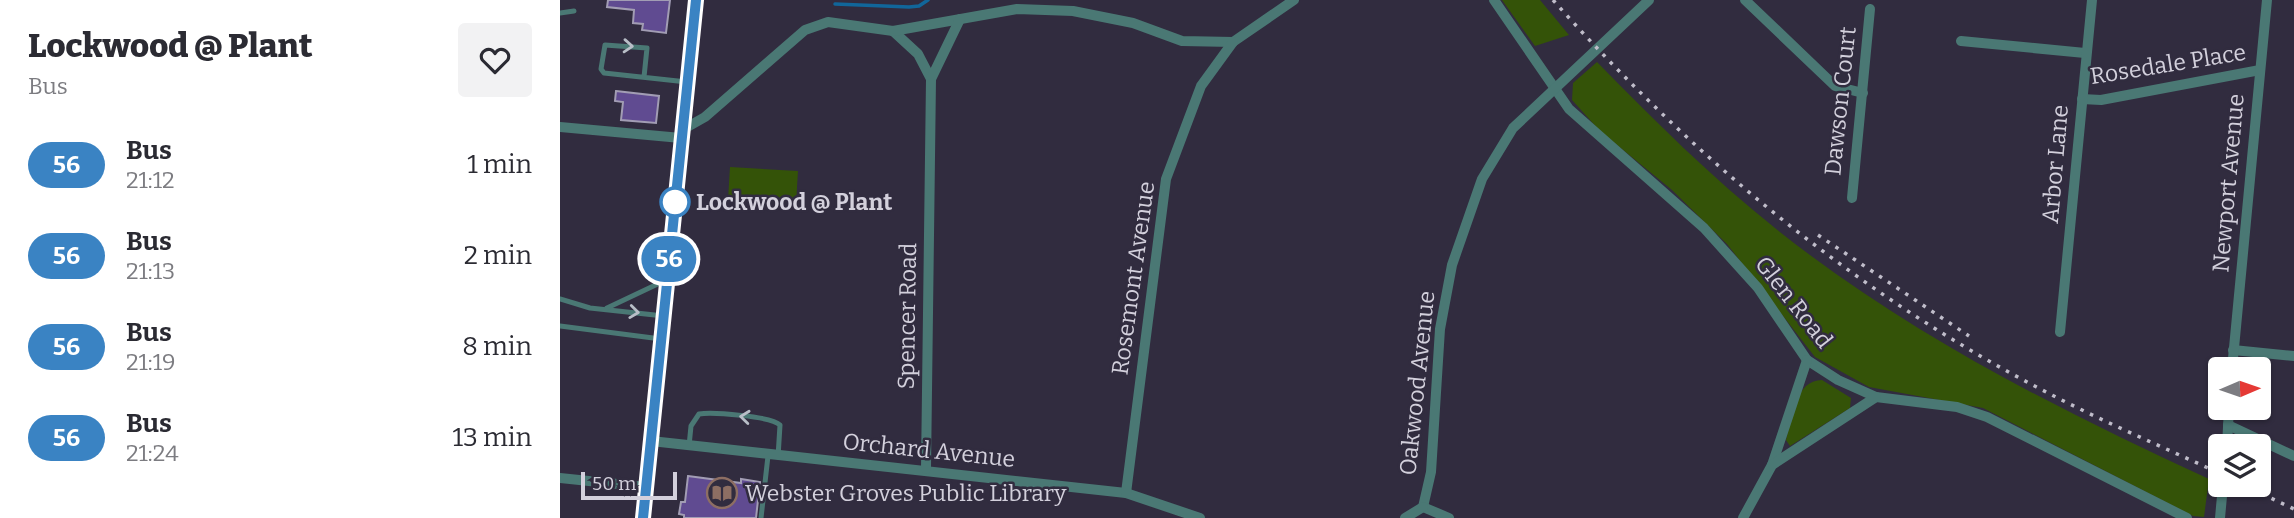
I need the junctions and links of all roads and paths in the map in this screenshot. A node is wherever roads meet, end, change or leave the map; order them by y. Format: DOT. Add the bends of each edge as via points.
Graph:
graph roads {
  1 [pos="696,0"];
  2 [pos="1294,0"];
  3 [pos="1494,0"];
  4 [pos="1649,0"];
  5 [pos="1745,0"];
  6 [pos="2092,0"];
  7 [pos="2267,0"];
  8 [pos="1870,9"];
  9 [pos="574,11"];
  10 [pos="560,13"];
  11 [pos="960,19"];
  12 [pos="894,31"];
  13 [pos="1961,41"];
  14 [pos="1233,42"];
  15 [pos="2085,53"];
  16 [pos="2260,70"];
  17 [pos="644,77"];
  18 [pos="931,79"];
  19 [pos="687,82"];
  20 [pos="1554,90"];
  21 [pos="1863,93"];
  22 [pos="2082,99"];
  23 [pos="560,127"];
  24 [pos="682,134"];
  25 [pos="1852,198"];
  26 [pos="667,279"];
  27 [pos="560,299"];
  28 [pos="604,309"];
  29 [pos="663,316"];
  30 [pos="560,326"];
  31 [pos="2060,332"];
  32 [pos="661,339"];
  33 [pos="2233,350"];
  34 [pos="2294,356"];
  35 [pos="2233,357"];
  36 [pos="1807,360"];
  37 [pos="1875,397"];
  38 [pos="2228,420"];
  39 [pos="2228,425"];
  40 [pos="2228,434"];
  41 [pos="651,440"];
  42 [pos="689,446"];
  43 [pos="773,456"];
  44 [pos="2294,456"];
  45 [pos="1772,466"];
  46 [pos="926,470"];
  47 [pos="560,478"];
  48 [pos="646,487"];
  49 [pos="1126,493"];
  50 [pos="2222,497"];
  51 [pos="1423,506"];
  52 [pos="643,518"];
  53 [pos="761,518"];
  54 [pos="1200,518"];
  55 [pos="1405,518"];
  56 [pos="1449,518"];
  57 [pos="1743,518"];
  58 [pos="2187,518"];
  59 [pos="2220,518"];
  1 -- 19 [label="main road"];
  2 -- 14 [label="street"];
  3 -- 20 [label="street, Glen Road"];
  4 -- 20 [label="street, Oakwood Avenue"];
  5 -- 21 [label="street" via="1835,86"];
  6 -- 15 [label="street, Arbor Lane"];
  7 -- 16 [label="street, Newport Avenue"];
  8 -- 21 [label="street, Dawson Court"];
  9 -- 10 [label="lane"];
  11 -- 12 [label="street"];
  11 -- 14 [label="street" via="1017,9 1073,11 1133,23 1182,41"];
  11 -- 18 [label="street, Spencer Road"];
  12 -- 18 [label="street" via="918,54"];
  12 -- 24 [label="street" via="828,22 805,30"];
  13 -- 15 [label="street, Rosedale Place"];
  14 -- 49 [label="street, Rosemont Avenue" via="1201,86 1166,179"];
  15 -- 22 [label="street, Arbor Lane"];
  16 -- 22 [label="street, Rosedale Place" via="2101,100"];
  16 -- 33 [label="street, Newport Avenue"];
  17 -- 17 [label="lane, one-way" via="602,72 605,45 647,48"];
  17 -- 19 [label="lane"];
  18 -- 46 [label="street, Spencer Road"];
  19 -- 24 [label="main road"];
  20 -- 36 [label="street, Glen Road" via="1569,109 1704,228 1758,288"];
  20 -- 51 [label="street, Oakwood Avenue" via="1513,128 1482,179 1452,265 1440,329 1431,472"];
  21 -- 25 [label="street, Dawson Court"];
  22 -- 31 [label="street, Arbor Lane"];
  23 -- 24 [label="street"];
  24 -- 26 [label="main road"];
  26 -- 28 [label="lane"];
  26 -- 29 [label="main road"];
  27 -- 28 [label="lane"];
  28 -- 29 [label="lane, one-way"];
  29 -- 32 [label="main road"];
  30 -- 32 [label="lane"];
  32 -- 41 [label="main road"];
  33 -- 34 [label="street"];
  33 -- 35 [label="street, Newport Avenue"];
  36 -- 37 [label="street, Glen Road"];
  36 -- 45 [label="street"];
  37 -- 45 [label="street"];
  37 -- 58 [label="street, Glen Road" via="1957,407 1987,417"];
  38 -- 39 [label="street"];
  39 -- 40 [label="street"];
  39 -- 44 [label="street"];
  41 -- 42 [label="street, Orchard Avenue"];
  41 -- 48 [label="main road"];
  42 -- 43 [label="street, Orchard Avenue"];
  43 -- 42 [label="lane, one-way" via="779,425 763,419 699,414 691,426"];
  43 -- 46 [label="street, Orchard Avenue"];
  43 -- 53 [label="lane"];
  45 -- 57 [label="street"];
  46 -- 49 [label="street, Orchard Avenue"];
  47 -- 48 [label="street"];
  48 -- 52 [label="main road"];
  49 -- 54 [label="street, Orchard Avenue"];
  50 -- 59 [label="street"];
  51 -- 55 [label="street"];
  51 -- 56 [label="street"];
}
